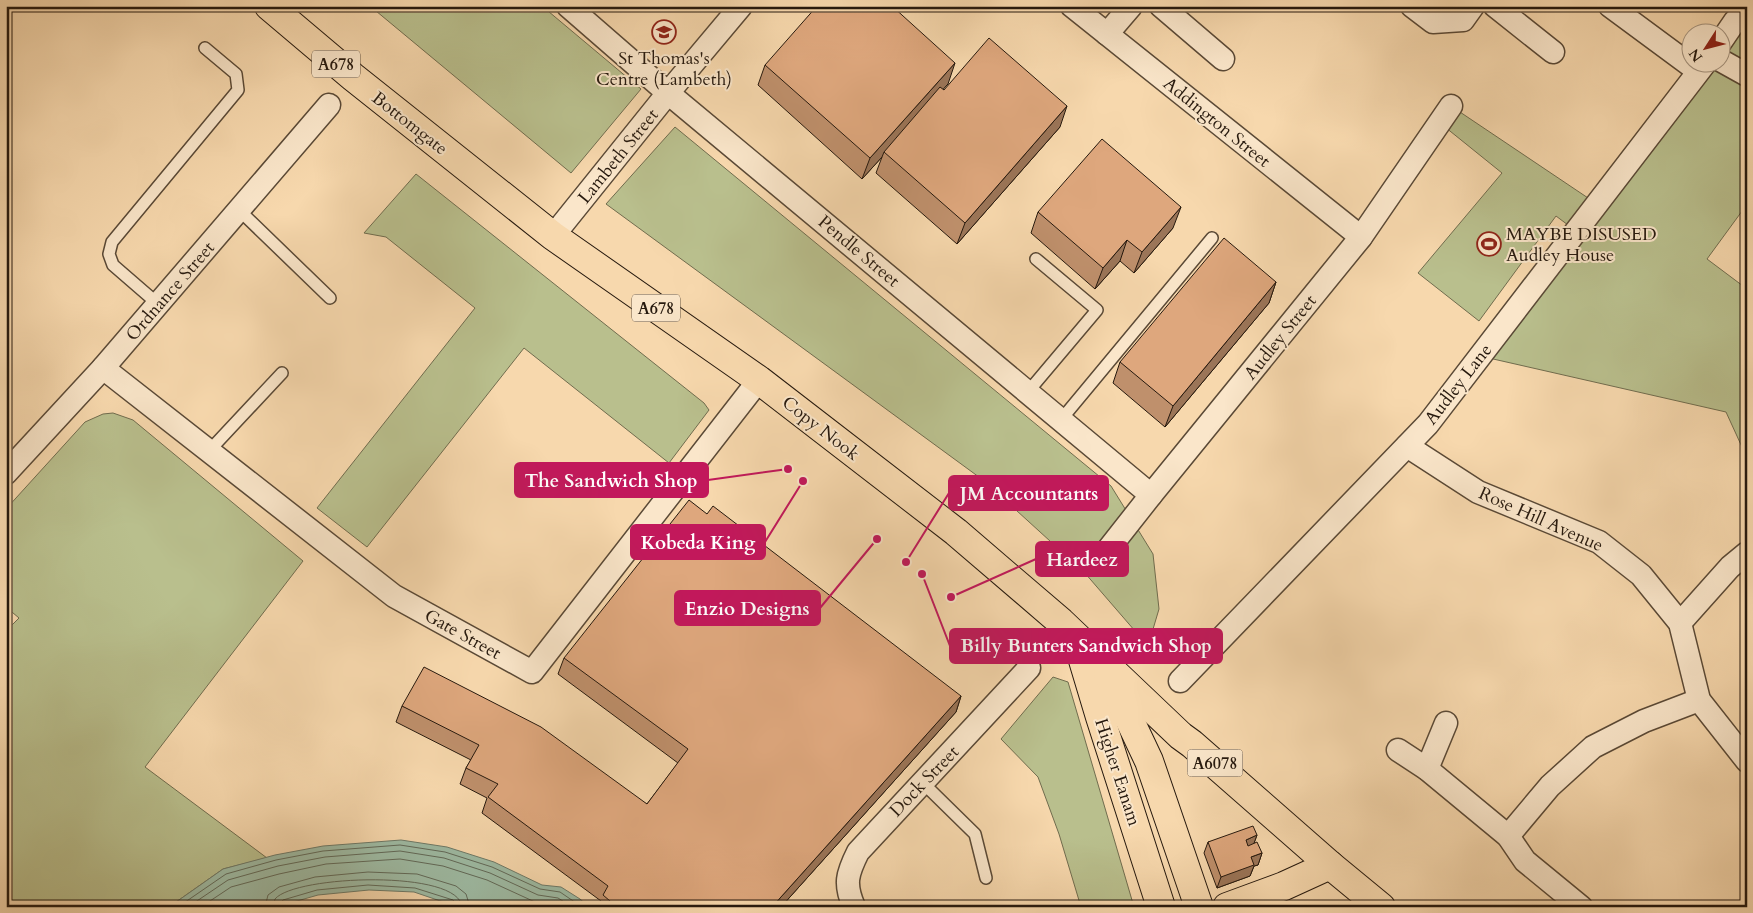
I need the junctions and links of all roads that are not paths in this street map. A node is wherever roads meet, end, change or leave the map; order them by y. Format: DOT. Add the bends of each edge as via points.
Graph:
graph roads {
  1 [pos="269,6"];
  2 [pos="568,6"];
  3 [pos="741,6"];
  4 [pos="1072,6"];
  5 [pos="1132,6"];
  6 [pos="1161,6"];
  7 [pos="1412,6"];
  8 [pos="1474,6"];
  9 [pos="1495,6"];
  10 [pos="1610,6"];
  11 [pos="1735,21"];
  12 [pos="1730,28"];
  13 [pos="1107,34"];
  14 [pos="205,48"];
  15 [pos="1553,52"];
  16 [pos="1680,52"];
  17 [pos="1223,59"];
  18 [pos="1730,66"];
  19 [pos="1698,72"];
  20 [pos="1747,75"];
  21 [pos="668,93"];
  22 [pos="329,105"];
  23 [pos="1451,106"];
  24 [pos="239,210"];
  25 [pos="553,236"];
  26 [pos="1361,237"];
  27 [pos="1212,238"];
  28 [pos="1036,259"];
  29 [pos="330,298"];
  30 [pos="158,304"];
  31 [pos="103,368"];
  32 [pos="282,373"];
  33 [pos="759,380"];
  34 [pos="1027,393"];
  35 [pos="1060,421"];
  36 [pos="1407,446"];
  37 [pos="209,451"];
  38 [pos="6,473"];
  39 [pos="1151,495"];
  40 [pos="1747,553"];
  41 [pos="1099,561"];
  42 [pos="1680,623"];
  43 [pos="1076,637"];
  44 [pos="1101,659"];
  45 [pos="1030,668"];
  46 [pos="1180,681"];
  47 [pos="1699,700"];
  48 [pos="1446,724"];
  49 [pos="1398,750"];
  50 [pos="1747,762"];
  51 [pos="1427,769"];
  52 [pos="923,783"];
  53 [pos="1508,836"];
  54 [pos="1330,865"];
  55 [pos="986,878"];
  56 [pos="854,907"];
  57 [pos="1161,907"];
  58 [pos="1199,907"];
  59 [pos="1227,907"];
  60 [pos="1381,907"];
  61 [pos="1581,907"];
  1 -- 25 [label="highway, Bottomgate / A678" via="353,78"];
  2 -- 21 [label="street, Pendle Street"];
  3 -- 21 [label="street, Lambeth Street"];
  4 -- 13 [label="street, Addington Street"];
  5 -- 13 [label="street"];
  6 -- 17 [label="street"];
  7 -- 8 [label="street" via="1433,22 1463,20"];
  9 -- 15 [label="street"];
  10 -- 16 [label="street"];
  11 -- 12 [label="street"];
  13 -- 26 [label="street, Addington Street"];
  14 -- 30 [label="lane" via="236,74 238,90 112,242 109,254 113,265"];
  18 -- 20 [label="street"];
  19 -- 36 [label="street, Audley Lane" via="1428,424"];
  21 -- 25 [label="street, Lambeth Street"];
  21 -- 34 [label="street, Pendle Street"];
  22 -- 24 [label="street, Ordnance Street"];
  23 -- 26 [label="street, Audley Street"];
  24 -- 29 [label="lane"];
  24 -- 30 [label="street, Ordnance Street"];
  25 -- 33 [label="highway, Copy Nook / A678"];
  26 -- 39 [label="street, Audley Street"];
  27 -- 35 [label="lane"];
  28 -- 34 [label="lane" via="1097,310"];
  30 -- 31 [label="street, Ordnance Street"];
  31 -- 37 [label="street, Gate Street"];
  31 -- 38 [label="street, Ordnance Street"];
  32 -- 37 [label="lane"];
  33 -- 37 [label="street, Gate Street" via="532,672 394,596"];
  33 -- 43 [label="highway, Copy Nook / A678" via="956,532"];
  34 -- 35 [label="street, Pendle Street"];
  35 -- 39 [label="street, Pendle Street"];
  36 -- 42 [label="street, Rose Hill Avenue" via="1478,492 1599,542 1641,575"];
  36 -- 46 [label="street, Audley Lane"];
  39 -- 41 [label="street, Audley Street"];
  40 -- 42 [label="street"];
  42 -- 47 [label="street, Rose Hill Avenue"];
  43 -- 44 [label="highway, A6078"];
  43 -- 57 [label="highway, Higher Eanam"];
  44 -- 54 [label="highway, A6078" via="1181,736"];
  44 -- 58 [label="highway, Higher Eanam / A6078" via="1149,761"];
  45 -- 52 [label="street, Dock Street"];
  47 -- 50 [label="street, Rose Hill Avenue"];
  47 -- 53 [label="street" via="1644,721 1592,747 1550,786"];
  48 -- 51 [label="street"];
  49 -- 51 [label="street"];
  51 -- 53 [label="street"];
  52 -- 55 [label="lane" via="975,834"];
  52 -- 56 [label="street, Dock Street" via="858,852 847,880"];
  53 -- 61 [label="street" via="1525,860"];
  54 -- 59 [label="highway"];
  54 -- 60 [label="highway, A6078"];
}
